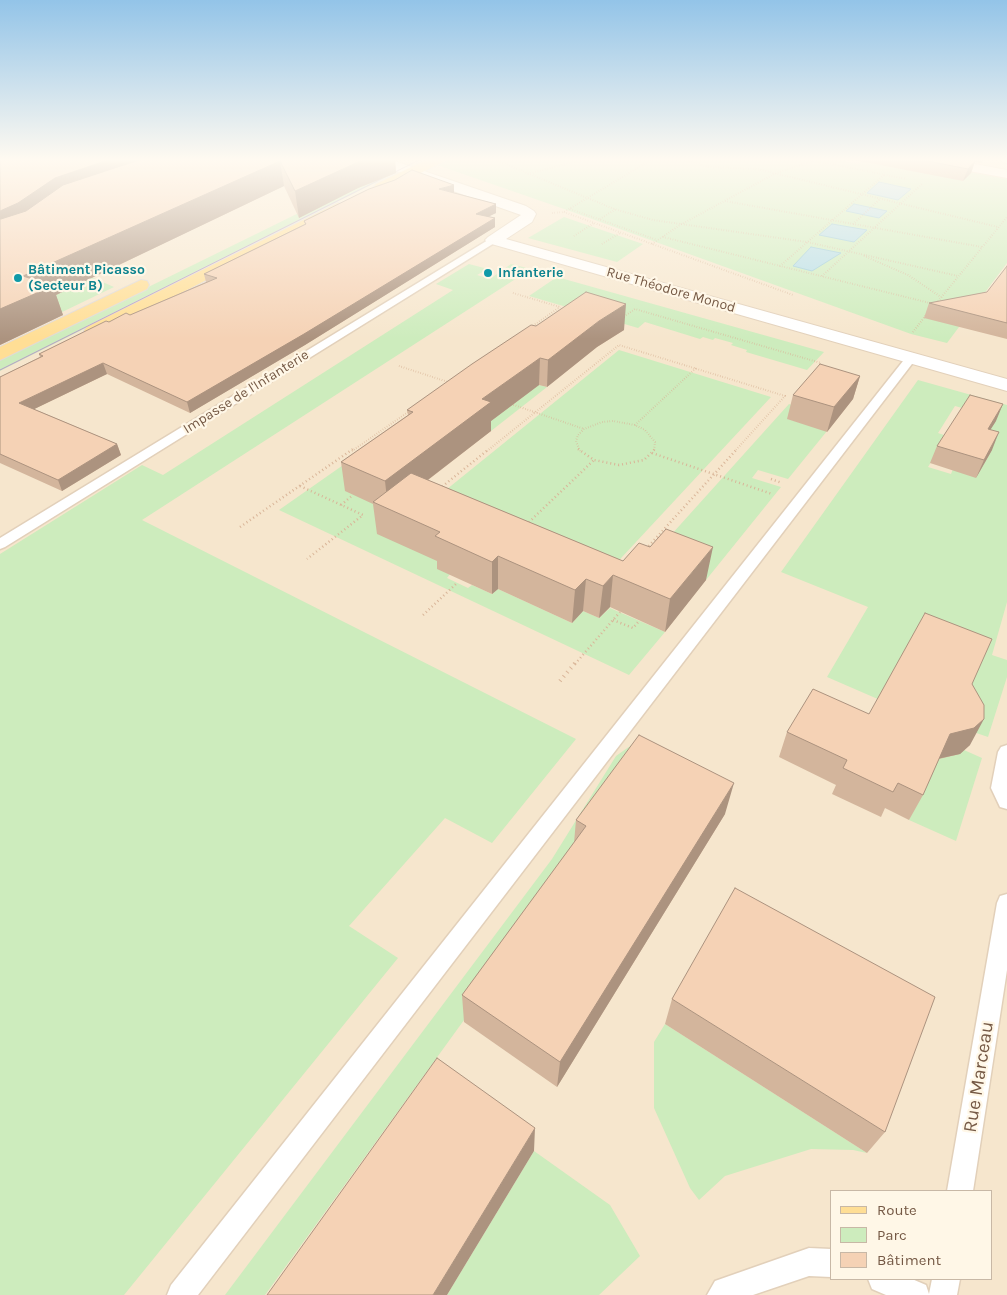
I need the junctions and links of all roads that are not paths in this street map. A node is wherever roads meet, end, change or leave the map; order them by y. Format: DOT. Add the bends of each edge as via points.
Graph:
graph roads {
  1 [pos="315,218"];
  2 [pos="527,218"];
  3 [pos="493,240"];
  4 [pos="152,280"];
  5 [pos="80,337"];
  6 [pos="0,354"];
  7 [pos="903,356"];
  8 [pos="1007,385"];
  9 [pos="0,544"];
  10 [pos="1007,752"];
  11 [pos="1007,801"];
  12 [pos="1007,903"];
  13 [pos="960,1190"];
  14 [pos="830,1263"];
  15 [pos="884,1280"];
  16 [pos="946,1280"];
  17 [pos="181,1295"];
  18 [pos="721,1295"];
  19 [pos="916,1295"];
  20 [pos="943,1295"];
  1 -- 5 [label="main road"];
  2 -- 3 [label="street"];
  3 -- 7 [label="street, Rue Théodore Monod"];
  3 -- 9 [label="lane, Impasse de l'Infanterie"];
  4 -- 6 [label="main road"];
  7 -- 8 [label="street, Rue Théodore Monod"];
  7 -- 17 [label="lane" via="798,503"];
  10 -- 11 [label="lane" via="1000,788"];
  12 -- 13 [label="lane, Rue Marceau"];
  14 -- 18 [label="lane" via="809,1262"];
  15 -- 19 [label="lane"];
  16 -- 20 [label="lane"];
}
